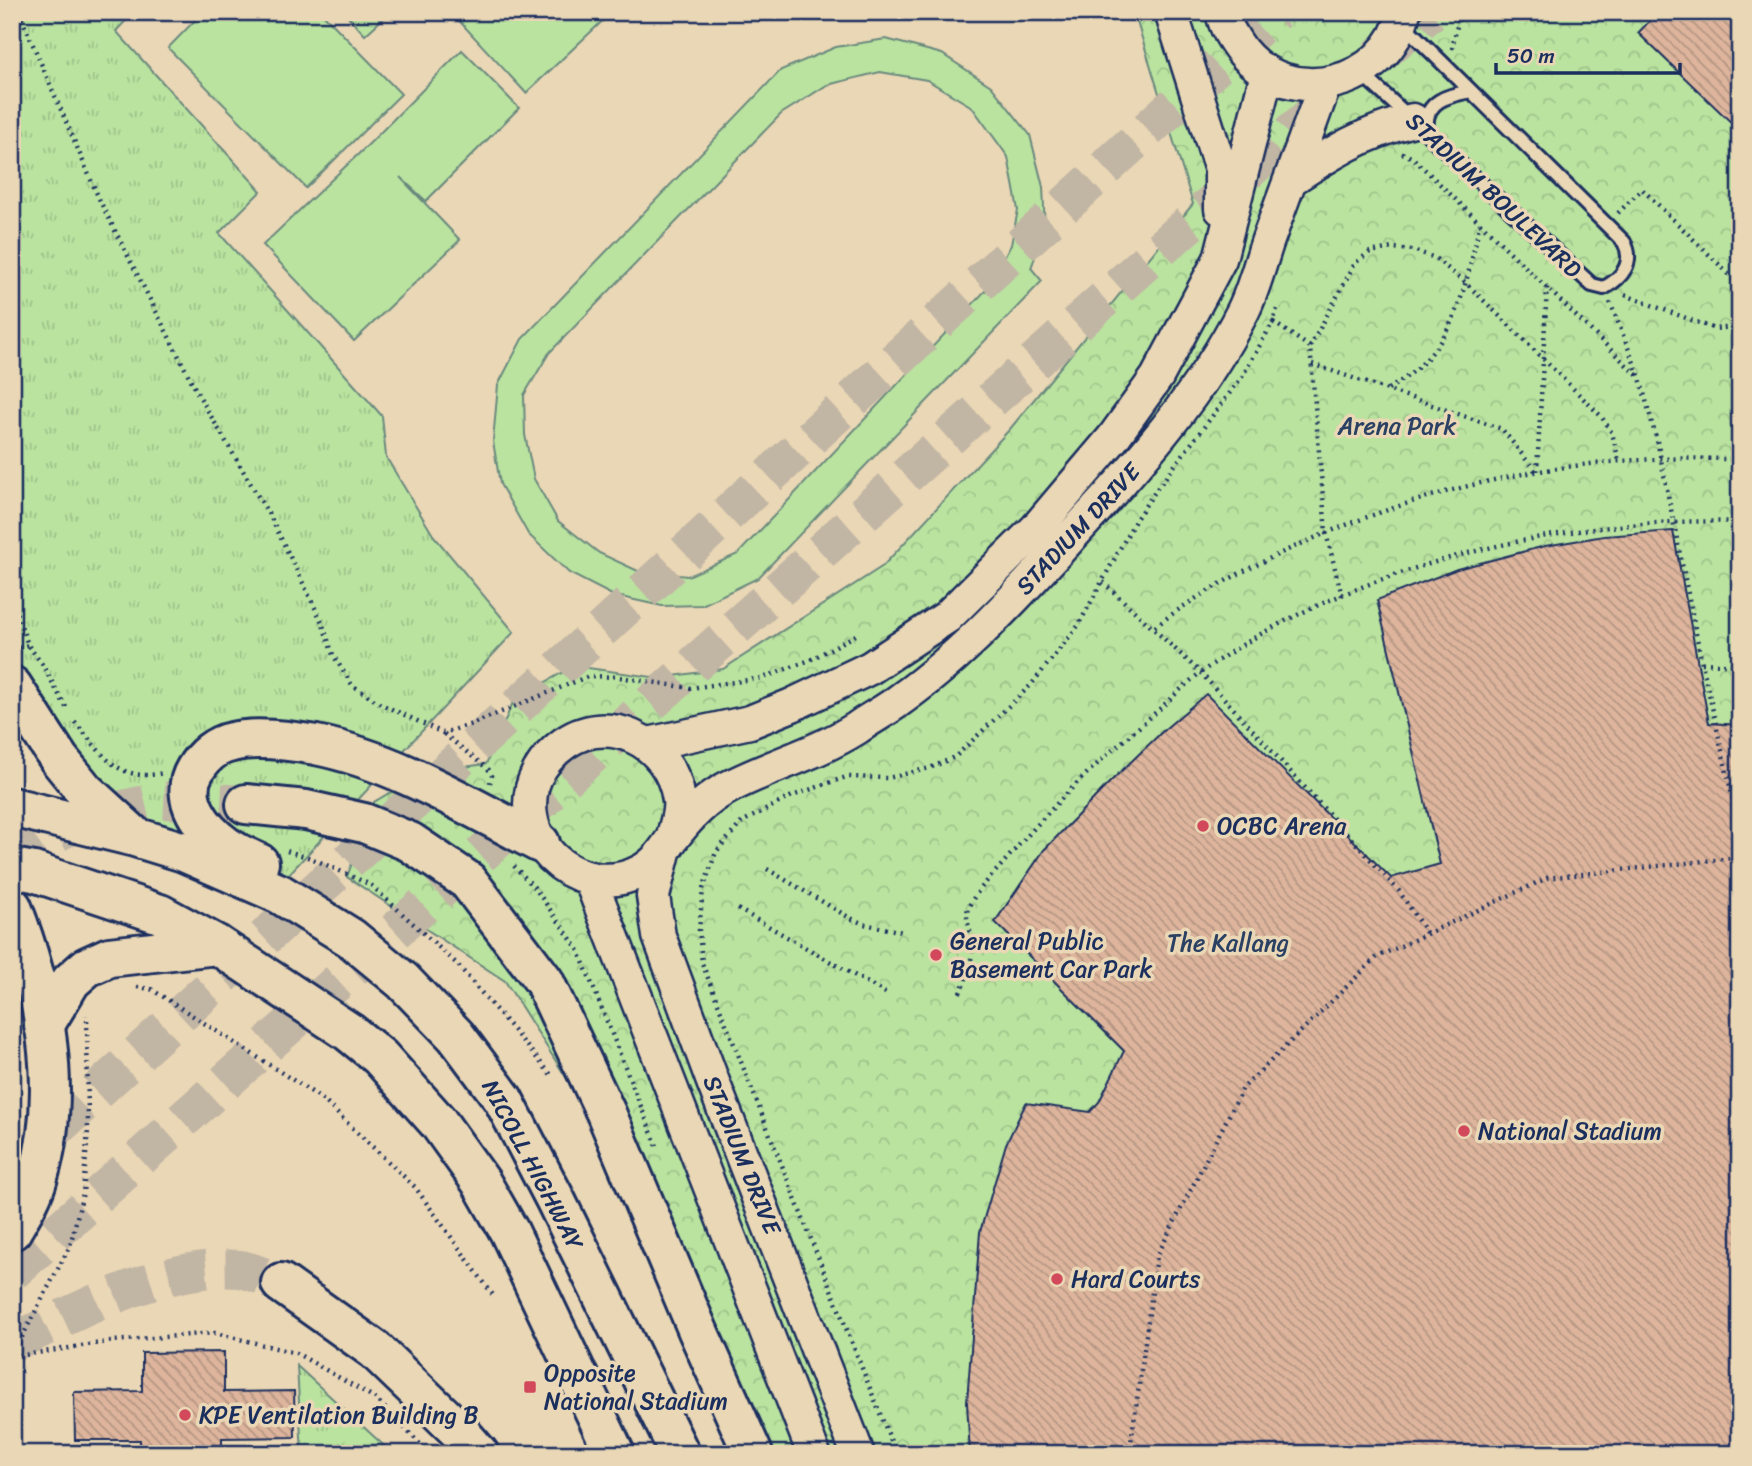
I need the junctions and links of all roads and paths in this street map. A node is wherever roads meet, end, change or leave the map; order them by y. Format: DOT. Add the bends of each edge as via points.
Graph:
graph roads {
  1 [pos="19,12"];
  2 [pos="1171,12"];
  3 [pos="1222,12"];
  4 [pos="1403,18"];
  5 [pos="1361,72"];
  6 [pos="1267,73"];
  7 [pos="1325,84"];
  8 [pos="1471,91"];
  9 [pos="1421,126"];
  10 [pos="1399,151"];
  11 [pos="1290,180"];
  12 [pos="1480,223"];
  13 [pos="1607,225"];
  14 [pos="1220,259"];
  15 [pos="1466,284"];
  16 [pos="1740,285"];
  17 [pos="1547,287"];
  18 [pos="1604,288"];
  19 [pos="1280,297"];
  20 [pos="1244,307"];
  21 [pos="1273,322"];
  22 [pos="1740,325"];
  23 [pos="1310,347"];
  24 [pos="1543,359"];
  25 [pos="1312,364"];
  26 [pos="1640,378"];
  27 [pos="1387,390"];
  28 [pos="1661,458"];
  29 [pos="1740,459"];
  30 [pos="1619,461"];
  31 [pos="1536,472"];
  32 [pos="1674,522"];
  33 [pos="1740,522"];
  34 [pos="1326,533"];
  35 [pos="1104,582"];
  36 [pos="1342,596"];
  37 [pos="12,600"];
  38 [pos="1155,627"];
  39 [pos="856,635"];
  40 [pos="12,650"];
  41 [pos="1702,663"];
  42 [pos="1740,665"];
  43 [pos="1201,673"];
  44 [pos="12,686"];
  45 [pos="648,744"];
  46 [pos="246,804"];
  47 [pos="12,807"];
  48 [pos="1740,830"];
  49 [pos="135,837"];
  50 [pos="669,845"];
  51 [pos="275,848"];
  52 [pos="523,851"];
  53 [pos="1740,860"];
  54 [pos="12,868"];
  55 [pos="767,869"];
  56 [pos="590,879"];
  57 [pos="12,907"];
  58 [pos="738,909"];
  59 [pos="904,932"];
  60 [pos="1427,934"];
  61 [pos="217,945"];
  62 [pos="129,986"];
  63 [pos="960,993"];
  64 [pos="889,995"];
  65 [pos="44,1026"];
  66 [pos="456,1036"];
  67 [pos="559,1088"];
  68 [pos="660,1153"];
  69 [pos="12,1230"];
  70 [pos="281,1283"];
  71 [pos="493,1295"];
  72 [pos="12,1357"];
  73 [pos="430,1454"];
  74 [pos="479,1454"];
  75 [pos="615,1454"];
  76 [pos="680,1454"];
  77 [pos="753,1454"];
  78 [pos="814,1454"];
  79 [pos="858,1454"];
  80 [pos="896,1454"];
  81 [pos="1133,1454"];
  1 -- 39 [label="path" via="100,201 198,394 272,520 322,622 333,655 352,685 379,704 443,733 589,676 690,688 763,678"];
  2 -- 14 [label="street" via="1221,170"];
  3 -- 6 [label="street, STADIUM BOULEVARD" via="1233,40"];
  4 -- 5 [label="street, STADIUM BOULEVARD" via="1392,43"];
  4 -- 8 [label="lane, STADIUM BOULEVARD"];
  5 -- 7 [label="street, STADIUM BOULEVARD"];
  5 -- 9 [label="lane, STADIUM BOULEVARD"];
  6 -- 7 [label="street, STADIUM BOULEVARD" via="1295,83"];
  6 -- 14 [label="street, STADIUM DRIVE"];
  7 -- 11 [label="street, STADIUM DRIVE"];
  8 -- 9 [label="lane" via="1436,102"];
  8 -- 13 [label="lane, STADIUM BOULEVARD"];
  9 -- 11 [label="street" via="1381,129 1339,148"];
  9 -- 18 [label="lane, STADIUM BOULEVARD" via="1584,279"];
  10 -- 12 [label="path" via="1413,158"];
  11 -- 20 [label="street, STADIUM DRIVE"];
  12 -- 15 [label="path"];
  12 -- 17 [label="path"];
  13 -- 16 [label="path" via="1642,189"];
  13 -- 18 [label="lane, STADIUM BOULEVARD" via="1624,242 1629,255 1626,269"];
  14 -- 45 [label="street, STADIUM DRIVE" via="1157,377 1113,438 1036,529 947,617 870,668 792,705 750,722"];
  15 -- 23 [label="path" via="1436,258 1413,250 1370,252 1355,262"];
  15 -- 24 [label="path"];
  15 -- 27 [label="path" via="1439,347 1406,379"];
  17 -- 24 [label="path"];
  17 -- 26 [label="path"];
  18 -- 22 [label="path" via="1715,329"];
  18 -- 26 [label="path"];
  19 -- 21 [label="path"];
  20 -- 21 [label="path"];
  20 -- 50 [label="street, STADIUM DRIVE" via="1184,406 1135,468 1003,610 901,699 852,731 724,789 697,810"];
  21 -- 23 [label="path"];
  21 -- 35 [label="path" via="1242,377 1136,519"];
  23 -- 25 [label="path"];
  24 -- 30 [label="path" via="1607,425"];
  24 -- 31 [label="path"];
  25 -- 27 [label="path"];
  25 -- 34 [label="path"];
  26 -- 28 [label="path"];
  27 -- 31 [label="path" via="1502,429"];
  28 -- 29 [label="path"];
  28 -- 30 [label="path"];
  28 -- 32 [label="path"];
  30 -- 31 [label="path"];
  31 -- 34 [label="path" via="1444,492"];
  32 -- 33 [label="path"];
  32 -- 36 [label="path" via="1616,526 1509,545 1412,570"];
  32 -- 41 [label="path"];
  34 -- 36 [label="path"];
  34 -- 38 [label="path" via="1218,585"];
  35 -- 38 [label="path"];
  35 -- 80 [label="path" via="1078,626 1031,685 956,757 896,776 846,777 792,796 742,822 716,852 703,889 702,963"];
  36 -- 43 [label="path" via="1280,625"];
  37 -- 40 [label="path" via="28,645"];
  38 -- 43 [label="path"];
  41 -- 42 [label="path"];
  41 -- 48 [label="path"];
  43 -- 60 [label="path" via="1399,891"];
  43 -- 63 [label="path" via="1055,804 986,883 969,906 971,964"];
  44 -- 49 [label="main road" via="85,791"];
  45 -- 50 [label="street, STADIUM DRIVE" via="671,770 680,804"];
  45 -- 52 [label="street, STADIUM DRIVE" via="622,732 593,731 566,741 545,760 532,786"];
  46 -- 77 [label="main road" via="306,810 364,823 410,842 468,881 544,981"];
  47 -- 49 [label="main road, NICOLL HIGHWAY"];
  49 -- 66 [label="main road, NICOLL HIGHWAY" via="184,852 292,901 351,938"];
  50 -- 56 [label="street, STADIUM DRIVE" via="643,870 618,880"];
  50 -- 79 [label="street, STADIUM DRIVE" via="653,896 659,936"];
  51 -- 67 [label="path" via="311,858 370,885 457,964"];
  52 -- 56 [label="street, STADIUM DRIVE"];
  52 -- 66 [label="main road" via="381,763 315,745 254,739 230,742 209,752 191,775 189,794 195,813 225,846 308,890 373,932 428,984"];
  52 -- 68 [label="path" via="534,887 578,949"];
  53 -- 60 [label="path" via="1547,878"];
  54 -- 61 [label="main road" via="160,914"];
  55 -- 59 [label="path" via="850,918"];
  56 -- 78 [label="street, STADIUM DRIVE"];
  57 -- 65 [label="main road" via="26,943"];
  58 -- 64 [label="path"];
  60 -- 81 [label="path" via="1377,957 1243,1088 1157,1256"];
  61 -- 65 [label="main road" via="109,957 87,967 71,981"];
  61 -- 75 [label="main road" via="349,1032 380,1058 438,1122 509,1231"];
  62 -- 71 [label="path" via="151,989 321,1098 415,1187"];
  65 -- 69 [label="main road" via="50,1069 46,1140 38,1178"];
  66 -- 76 [label="main road, NICOLL HIGHWAY" via="509,1110"];
  70 -- 74 [label="main road" via="375,1350"];
  72 -- 73 [label="path" via="113,1341 229,1337 296,1353 375,1398"];
}
